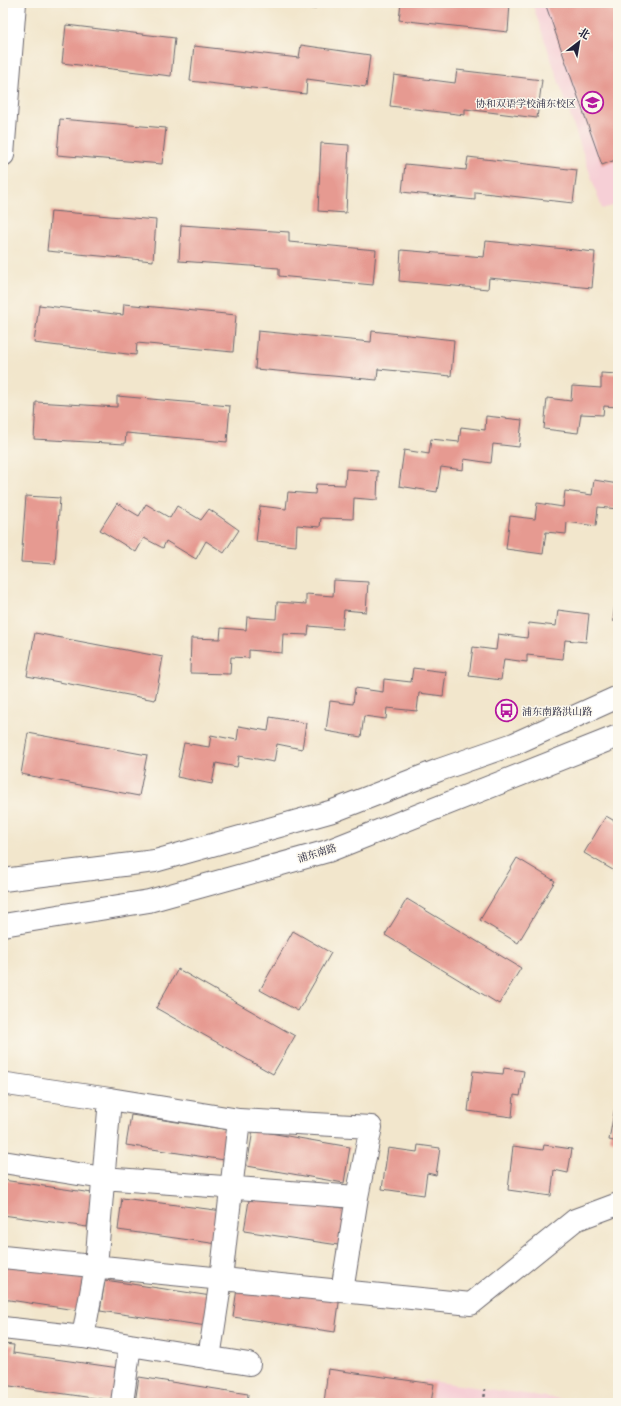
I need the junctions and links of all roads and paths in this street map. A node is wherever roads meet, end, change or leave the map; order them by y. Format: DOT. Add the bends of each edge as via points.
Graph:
graph roads {
  1 [pos="15,3"];
  2 [pos="3,155"];
  3 [pos="618,697"];
  4 [pos="618,736"];
  5 [pos="3,880"];
  6 [pos="3,925"];
  7 [pos="7,1084"];
  8 [pos="110,1099"];
  9 [pos="239,1120"];
  10 [pos="3,1162"];
  11 [pos="103,1178"];
  12 [pos="233,1187"];
  13 [pos="357,1197"];
  14 [pos="618,1204"];
  15 [pos="3,1257"];
  16 [pos="96,1266"];
  17 [pos="221,1279"];
  18 [pos="342,1291"];
  19 [pos="3,1328"];
  20 [pos="83,1337"];
  21 [pos="130,1345"];
  22 [pos="208,1358"];
  23 [pos="249,1364"];
  24 [pos="485,1389"];
  25 [pos="122,1403"];
  26 [pos="484,1403"];
  1 -- 2 [label="main road"];
  3 -- 5 [label="main road" via="514,744 333,811 155,861"];
  4 -- 6 [label="main road, 浦东南路" via="328,851 149,901"];
  7 -- 8 [label="main road"];
  8 -- 9 [label="main road"];
  8 -- 11 [label="main road"];
  9 -- 12 [label="main road"];
  9 -- 13 [label="main road" via="371,1127"];
  10 -- 11 [label="main road"];
  11 -- 12 [label="main road"];
  11 -- 16 [label="main road"];
  12 -- 13 [label="main road"];
  12 -- 17 [label="main road"];
  13 -- 18 [label="main road"];
  14 -- 18 [label="main road" via="575,1220 471,1304"];
  15 -- 16 [label="main road"];
  16 -- 17 [label="main road"];
  16 -- 20 [label="main road"];
  17 -- 18 [label="main road"];
  17 -- 22 [label="main road"];
  19 -- 20 [label="main road"];
  20 -- 21 [label="main road"];
  21 -- 22 [label="main road"];
  21 -- 25 [label="main road"];
  22 -- 23 [label="main road"];
  24 -- 26 [label="path"];
}
